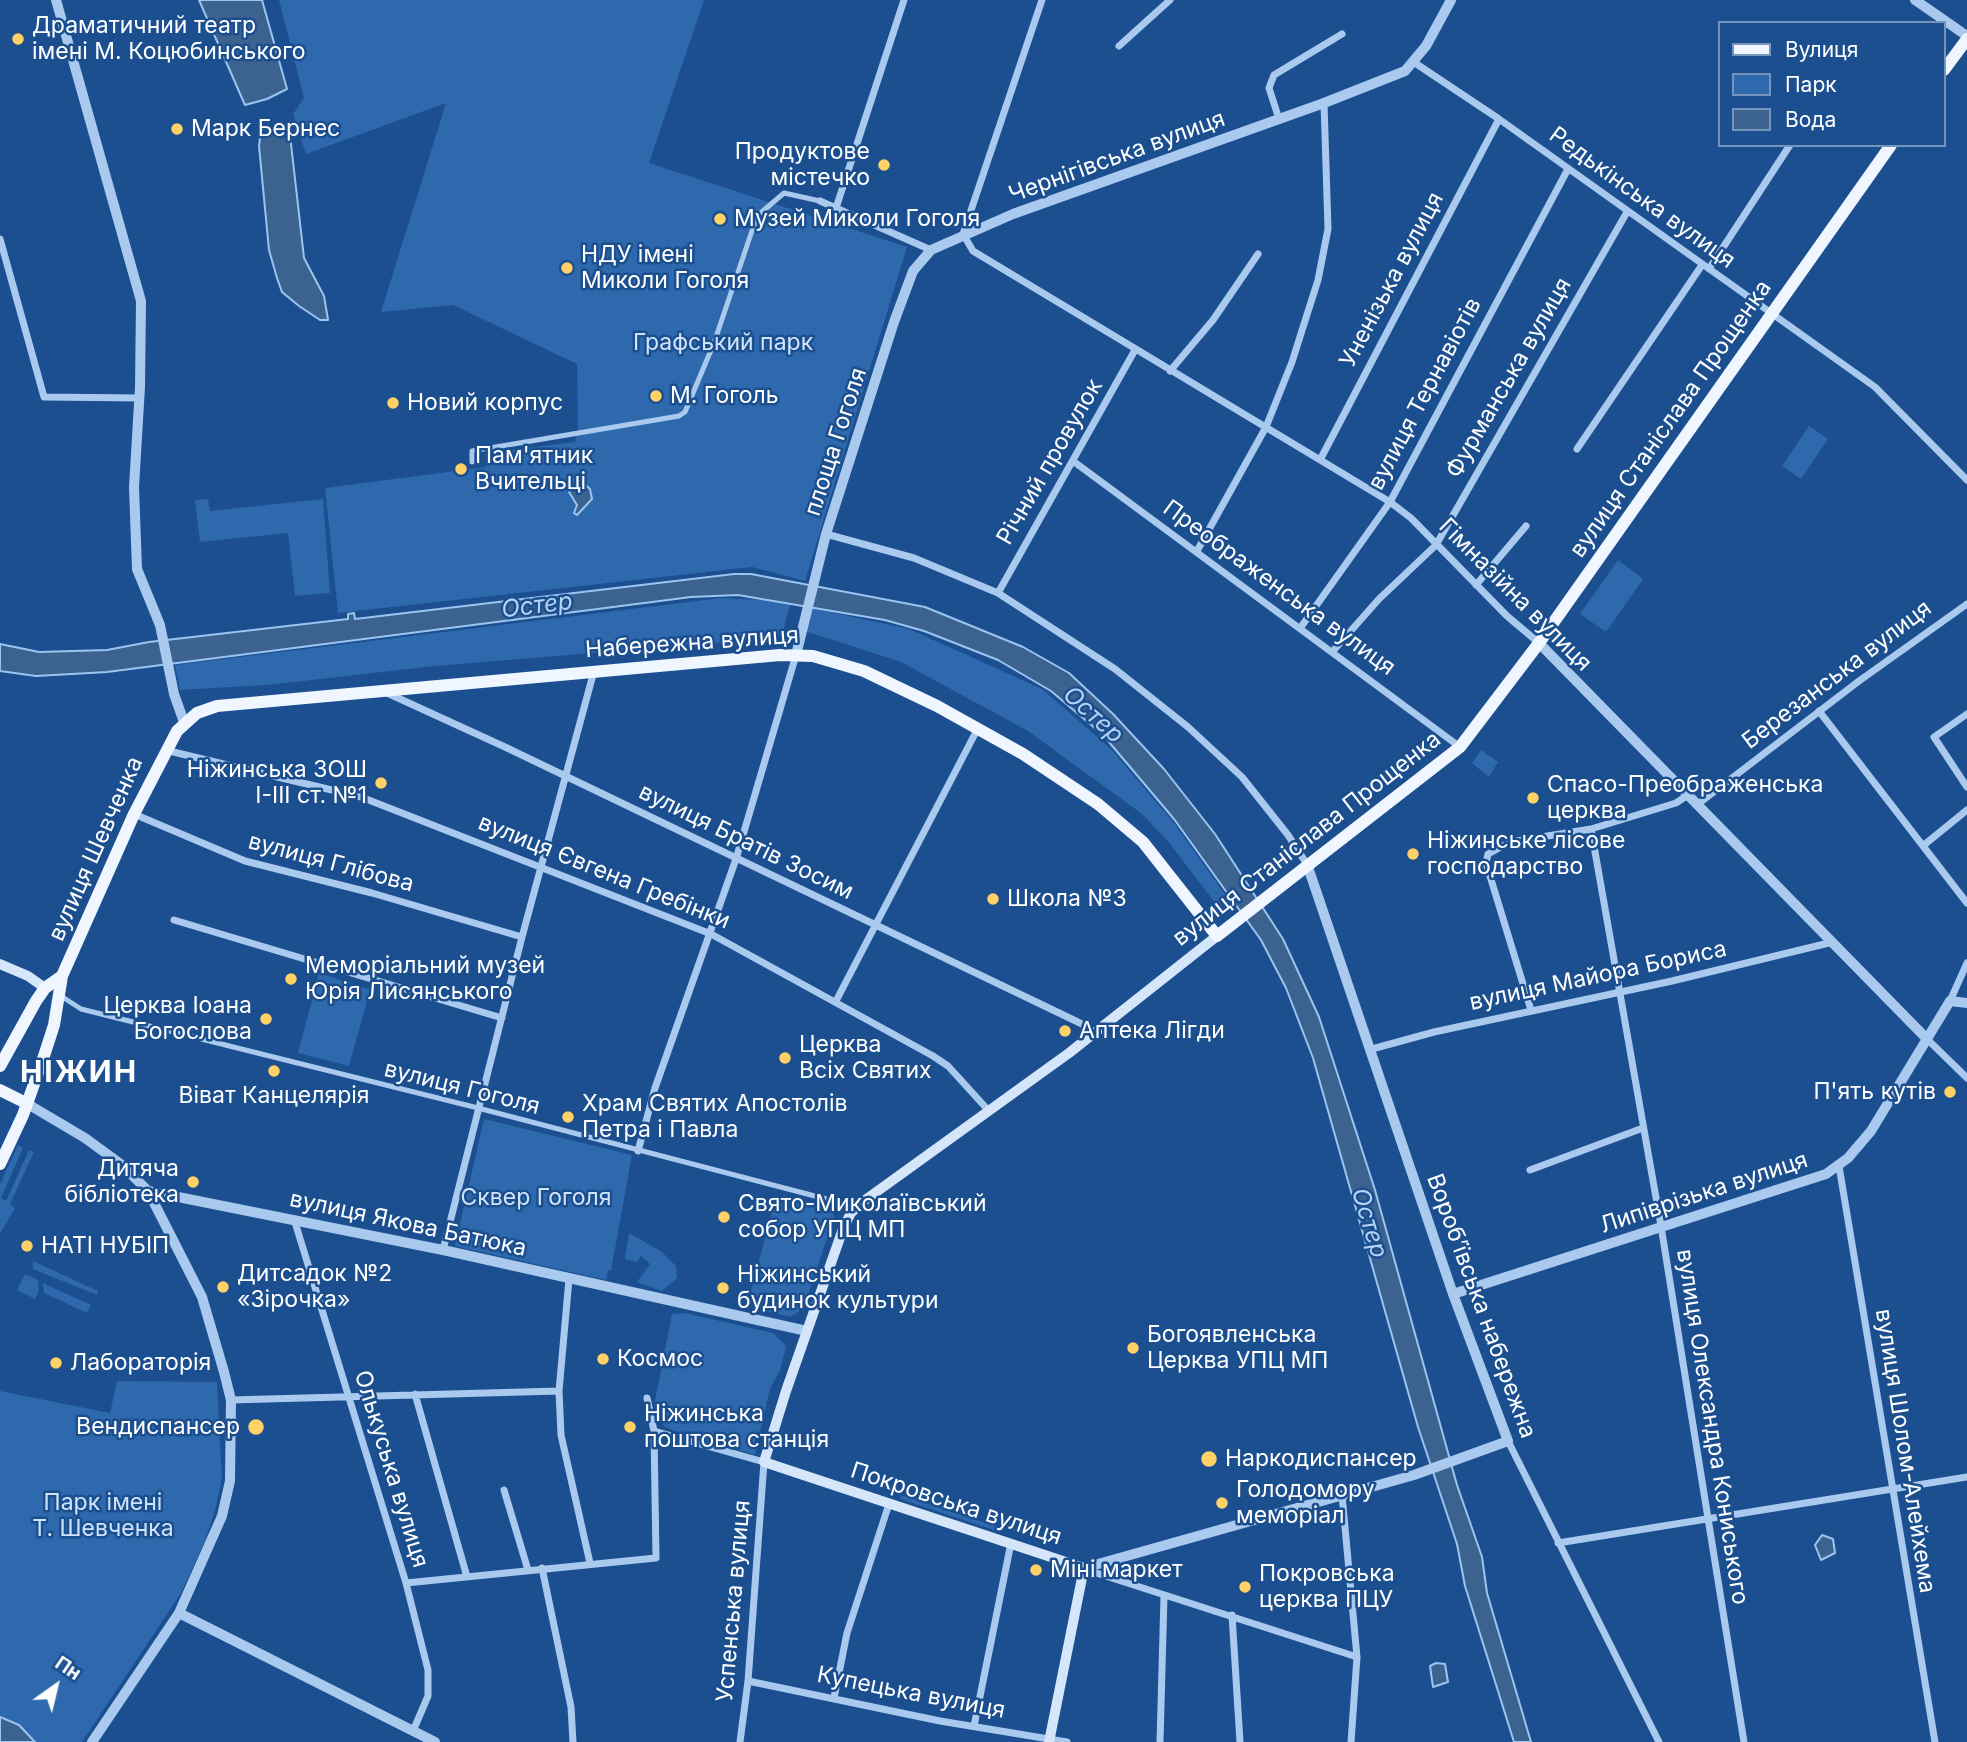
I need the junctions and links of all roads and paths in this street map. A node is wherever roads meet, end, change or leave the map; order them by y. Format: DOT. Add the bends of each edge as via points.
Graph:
graph roads {
  1 [pos="57,0"];
  2 [pos="904,0"];
  3 [pos="1042,0"];
  4 [pos="1170,0"];
  5 [pos="1451,0"];
  6 [pos="1915,0"];
  7 [pos="1945,21"];
  8 [pos="1946,22"];
  9 [pos="1342,34"];
  10 [pos="1967,37"];
  11 [pos="1119,46"];
  12 [pos="1415,63"];
  13 [pos="1946,68"];
  14 [pos="1324,103"];
  15 [pos="1279,119"];
  16 [pos="1499,119"];
  17 [pos="1789,147"];
  18 [pos="1890,147"];
  19 [pos="1568,169"];
  20 [pos="820,201"];
  21 [pos="836,208"];
  22 [pos="1627,212"];
  23 [pos="962,234"];
  24 [pos="0,239"];
  25 [pos="931,250"];
  26 [pos="1258,254"];
  27 [pos="1706,267"];
  28 [pos="1770,313"];
  29 [pos="1135,350"];
  30 [pos="1170,371"];
  31 [pos="140,398"];
  32 [pos="1266,426"];
  33 [pos="1577,449"];
  34 [pos="1320,460"];
  35 [pos="1073,461"];
  36 [pos="472,462"];
  37 [pos="1967,480"];
  38 [pos="1390,502"];
  39 [pos="1526,526"];
  40 [pos="827,534"];
  41 [pos="1436,545"];
  42 [pos="1197,551"];
  43 [pos="1476,585"];
  44 [pos="998,593"];
  45 [pos="1967,604"];
  46 [pos="1301,627"];
  47 [pos="1539,643"];
  48 [pos="1333,651"];
  49 [pos="796,655"];
  50 [pos="594,671"];
  51 [pos="380,690"];
  52 [pos="1819,711"];
  53 [pos="1967,714"];
  54 [pos="184,722"];
  55 [pos="978,727"];
  56 [pos="168,745"];
  57 [pos="1460,747"];
  58 [pos="565,778"];
  59 [pos="1967,787"];
  60 [pos="1688,795"];
  61 [pos="1698,804"];
  62 [pos="1967,810"];
  63 [pos="134,814"];
  64 [pos="1591,829"];
  65 [pos="1924,845"];
  66 [pos="736,859"];
  67 [pos="541,866"];
  68 [pos="1308,867"];
  69 [pos="1967,903"];
  70 [pos="174,920"];
  71 [pos="876,926"];
  72 [pos="711,934"];
  73 [pos="1217,936"];
  74 [pos="522,937"];
  75 [pos="1833,942"];
  76 [pos="1967,963"];
  77 [pos="0,964"];
  78 [pos="62,976"];
  79 [pos="45,988"];
  80 [pos="1621,992"];
  81 [pos="61,996"];
  82 [pos="836,1001"];
  83 [pos="1950,1001"];
  84 [pos="1967,1003"];
  85 [pos="1531,1010"];
  86 [pos="502,1018"];
  87 [pos="1094,1033"];
  88 [pos="1927,1039"];
  89 [pos="1371,1049"];
  90 [pos="0,1066"];
  91 [pos="1967,1078"];
  92 [pos="0,1090"];
  93 [pos="26,1102"];
  94 [pos="478,1108"];
  95 [pos="989,1111"];
  96 [pos="1643,1128"];
  97 [pos="638,1151"];
  98 [pos="0,1164"];
  99 [pos="1839,1166"];
  100 [pos="1530,1170"];
  101 [pos="148,1191"];
  102 [pos="857,1207"];
  103 [pos="294,1218"];
  104 [pos="1661,1226"];
  105 [pos="443,1250"];
  106 [pos="569,1279"];
  107 [pos="1453,1294"];
  108 [pos="807,1331"];
  109 [pos="559,1391"];
  110 [pos="415,1394"];
  111 [pos="348,1397"];
  112 [pos="647,1398"];
  113 [pos="231,1400"];
  114 [pos="654,1431"];
  115 [pos="1508,1441"];
  116 [pos="764,1462"];
  117 [pos="1967,1477"];
  118 [pos="1893,1489"];
  119 [pos="504,1490"];
  120 [pos="1342,1495"];
  121 [pos="889,1504"];
  122 [pos="1706,1517"];
  123 [pos="1011,1543"];
  124 [pos="1559,1544"];
  125 [pos="590,1563"];
  126 [pos="542,1568"];
  127 [pos="1084,1568"];
  128 [pos="528,1570"];
  129 [pos="467,1577"];
  130 [pos="406,1583"];
  131 [pos="1164,1596"];
  132 [pos="179,1613"];
  133 [pos="1232,1615"];
  134 [pos="1357,1657"];
  135 [pos="748,1681"];
  136 [pos="834,1698"];
  137 [pos="974,1726"];
  138 [pos="413,1731"];
  139 [pos="1049,1741"];
  140 [pos="92,1742"];
  141 [pos="435,1742"];
  142 [pos="573,1742"];
  143 [pos="740,1742"];
  144 [pos="1067,1742"];
  145 [pos="1160,1742"];
  146 [pos="1240,1742"];
  147 [pos="1351,1742"];
  148 [pos="1659,1742"];
  149 [pos="1744,1742"];
  150 [pos="1935,1742"];
  1 -- 31 [label="street" via="141,301"];
  2 -- 21 [label="street"];
  3 -- 23 [label="street"];
  4 -- 11 [label="street"];
  5 -- 12 [label="street"];
  6 -- 7 [label="street"];
  8 -- 10 [label="street"];
  9 -- 15 [label="street" via="1274,75 1269,89"];
  10 -- 13 [label="main road"];
  12 -- 14 [label="street, Чернігівська вулиця" via="1389,79"];
  12 -- 16 [label="street, Редькінська вулиця"];
  14 -- 15 [label="street, Чернігівська вулиця"];
  14 -- 32 [label="street" via="1325,255 1292,362"];
  15 -- 23 [label="street, Чернігівська вулиця"];
  16 -- 19 [label="street, Редькінська вулиця"];
  16 -- 34 [label="street, Уненізька вулиця"];
  17 -- 27 [label="street"];
  18 -- 28 [label="main road, вулиця Станіслава Прощенка"];
  19 -- 22 [label="street, Редькінська вулиця"];
  19 -- 38 [label="street, вулиця Тернавіотів"];
  20 -- 21 [label="street"];
  20 -- 36 [label="street" via="784,193 757,216 685,412 472,451"];
  21 -- 25 [label="street"];
  22 -- 27 [label="street, Редькінська вулиця"];
  22 -- 41 [label="street, Фурманська вулиця"];
  23 -- 25 [label="street, Чернігівська вулиця"];
  23 -- 29 [label="street, Гімназійна вулиця" via="973,251"];
  24 -- 31 [label="street" via="44,397"];
  25 -- 40 [label="street, площа Гоголя" via="908,283"];
  26 -- 30 [label="street" via="1213,320"];
  27 -- 28 [label="street, Редькінська вулиця"];
  27 -- 33 [label="street"];
  28 -- 37 [label="street, Редькінська вулиця" via="1875,387"];
  28 -- 47 [label="main road, вулиця Станіслава Прощенка"];
  29 -- 30 [label="street, Гімназійна вулиця"];
  29 -- 35 [label="street, Річний провулок"];
  30 -- 32 [label="street, Гімназійна вулиця"];
  31 -- 54 [label="street" via="134,487 136,569 160,625"];
  32 -- 34 [label="street, Гімназійна вулиця"];
  32 -- 42 [label="street"];
  34 -- 38 [label="street, Гімназійна вулиця"];
  35 -- 42 [label="street, Преображенська вулиця"];
  35 -- 44 [label="street, Річний провулок"];
  38 -- 41 [label="street, Гімназійна вулиця"];
  38 -- 46 [label="street, вулиця Тернавіотів"];
  39 -- 43 [label="street"];
  40 -- 44 [label="street" via="914,558"];
  40 -- 49 [label="street, площа Гоголя"];
  41 -- 43 [label="street, Гімназійна вулиця"];
  41 -- 48 [label="street, Фурманська вулиця"];
  42 -- 46 [label="street, Преображенська вулиця"];
  43 -- 47 [label="street, Гімназійна вулиця"];
  44 -- 68 [label="street" via="1115,669 1208,744 1258,795"];
  45 -- 52 [label="street, Березанська вулиця"];
  46 -- 48 [label="street, Преображенська вулиця"];
  47 -- 57 [label="main road, вулиця Станіслава Прощенка"];
  47 -- 60 [label="street, Гімназійна вулиця"];
  48 -- 57 [label="street, Преображенська вулиця"];
  49 -- 50 [label="main road, Набережна вулиця"];
  49 -- 55 [label="main road, Набережна вулиця" via="864,671"];
  49 -- 66 [label="street"];
  50 -- 51 [label="main road, Набережна вулиця"];
  50 -- 58 [label="street"];
  51 -- 54 [label="main road, Набережна вулиця" via="217,706"];
  51 -- 58 [label="street, вулиця Братів Зосим"];
  52 -- 61 [label="street, Березанська вулиця"];
  52 -- 65 [label="street"];
  53 -- 59 [label="street" via="1934,737"];
  54 -- 56 [label="main road, Набережна вулиця"];
  55 -- 71 [label="street"];
  55 -- 73 [label="main road, Набережна вулиця" via="1121,821 1152,852"];
  56 -- 63 [label="main road, вулиця Шевченка"];
  56 -- 67 [label="street, вулиця Євгена Гребінки" via="361,797"];
  57 -- 68 [label="main road, вулиця Станіслава Прощенка"];
  58 -- 66 [label="street, вулиця Братів Зосим"];
  58 -- 67 [label="street"];
  60 -- 61 [label="street, Гімназійна вулиця"];
  60 -- 64 [label="street" via="1676,803"];
  61 -- 75 [label="street, Гімназійна вулиця"];
  62 -- 65 [label="street"];
  63 -- 74 [label="street, вулиця Глібова" via="245,860"];
  63 -- 78 [label="main road, вулиця Шевченка"];
  64 -- 80 [label="street, вулиця Олександра Кониського"];
  64 -- 85 [label="street" via="1510,842 1488,854 1486,863"];
  65 -- 69 [label="street"];
  66 -- 71 [label="street, вулиця Братів Зосим"];
  66 -- 72 [label="street"];
  67 -- 72 [label="street, вулиця Євгена Гребінки"];
  67 -- 74 [label="street"];
  68 -- 73 [label="main road, вулиця Станіслава Прощенка"];
  68 -- 89 [label="street, Воробʼївська набережна"];
  70 -- 86 [label="street"];
  71 -- 82 [label="street"];
  71 -- 87 [label="street, вулиця Братів Зосим"];
  72 -- 82 [label="street, вулиця Євгена Гребінки"];
  72 -- 97 [label="street" via="655,1088"];
  73 -- 87 [label="main road, вулиця Станіслава Прощенка"];
  74 -- 86 [label="street"];
  75 -- 80 [label="street, вулиця Майора Бориса"];
  75 -- 88 [label="street, Гімназійна вулиця"];
  76 -- 83 [label="street"];
  77 -- 79 [label="main road"];
  78 -- 79 [label="main road"];
  78 -- 81 [label="main road"];
  79 -- 81 [label="main road"];
  79 -- 90 [label="main road"];
  80 -- 85 [label="street, вулиця Майора Бориса"];
  80 -- 96 [label="street, вулиця Олександра Кониського"];
  81 -- 93 [label="main road"];
  81 -- 94 [label="street, вулиця Гоголя" via="81,1009"];
  82 -- 95 [label="street, вулиця Євгена Гребінки" via="948,1066"];
  83 -- 84 [label="street"];
  83 -- 88 [label="street, Липіврізька вулиця"];
  85 -- 89 [label="street, вулиця Майора Бориса"];
  86 -- 94 [label="street"];
  87 -- 95 [label="main road, вулиця Станіслава Прощенка"];
  88 -- 91 [label="street, Гімназійна вулиця"];
  88 -- 99 [label="street, Липіврізька вулиця" via="1871,1131"];
  89 -- 107 [label="street, Воробʼївська набережна"];
  92 -- 93 [label="main road"];
  93 -- 98 [label="main road"];
  93 -- 101 [label="street" via="85,1138"];
  94 -- 97 [label="street, вулиця Гоголя"];
  94 -- 105 [label="street"];
  95 -- 102 [label="main road, вулиця Станіслава Прощенка"];
  96 -- 100 [label="street"];
  96 -- 104 [label="street, вулиця Олександра Кониського"];
  97 -- 102 [label="street, вулиця Гоголя"];
  99 -- 104 [label="street, Липіврізька вулиця" via="1765,1196"];
  99 -- 118 [label="street, вулиця Шолом-Алейхема"];
  101 -- 103 [label="street, вулиця Якова Батюка"];
  101 -- 113 [label="street" via="202,1297"];
  102 -- 108 [label="main road" via="844,1226"];
  103 -- 105 [label="street, вулиця Якова Батюка"];
  103 -- 111 [label="street, Олькуська вулиця"];
  104 -- 107 [label="street, Липіврізька вулиця"];
  104 -- 122 [label="street, вулиця Олександра Кониського"];
  105 -- 106 [label="street, вулиця Якова Батюка"];
  106 -- 108 [label="street, вулиця Якова Батюка"];
  106 -- 109 [label="street"];
  107 -- 115 [label="street, Воробʼївська набережна"];
  108 -- 116 [label="main road"];
  109 -- 110 [label="street"];
  109 -- 125 [label="street" via="563,1450"];
  110 -- 111 [label="street"];
  110 -- 129 [label="street"];
  111 -- 113 [label="street"];
  111 -- 130 [label="street, Олькуська вулиця"];
  112 -- 114 [label="street"];
  113 -- 132 [label="street" via="228,1497"];
  114 -- 116 [label="street, Покровська вулиця"];
  114 -- 125 [label="street" via="656,1558"];
  115 -- 120 [label="street, Покровська вулиця"];
  115 -- 124 [label="street, Воробʼївська набережна"];
  116 -- 121 [label="main road, Покровська вулиця"];
  116 -- 135 [label="street, Успенська вулиця"];
  117 -- 118 [label="street"];
  118 -- 122 [label="street"];
  118 -- 150 [label="street, вулиця Шолом-Алейхема"];
  119 -- 128 [label="street"];
  120 -- 127 [label="street, Покровська вулиця"];
  120 -- 134 [label="street"];
  121 -- 123 [label="main road, Покровська вулиця"];
  121 -- 136 [label="street" via="847,1633"];
  122 -- 124 [label="street"];
  122 -- 149 [label="street, вулиця Олександра Кониського"];
  123 -- 127 [label="main road, Покровська вулиця"];
  123 -- 137 [label="street"];
  124 -- 148 [label="street, Воробʼївська набережна"];
  125 -- 126 [label="street"];
  126 -- 128 [label="street"];
  126 -- 142 [label="street" via="571,1707"];
  127 -- 131 [label="street, Покровська вулиця"];
  127 -- 139 [label="main road"];
  128 -- 129 [label="street"];
  129 -- 130 [label="street"];
  130 -- 138 [label="street, Олькуська вулиця" via="430,1681"];
  131 -- 133 [label="street, Покровська вулиця"];
  131 -- 145 [label="street"];
  132 -- 138 [label="street"];
  132 -- 140 [label="street"];
  133 -- 134 [label="street, Покровська вулиця"];
  133 -- 146 [label="street"];
  134 -- 147 [label="street"];
  135 -- 136 [label="street, Купецька вулиця"];
  135 -- 143 [label="street, Успенська вулиця"];
  136 -- 137 [label="street, Купецька вулиця"];
  137 -- 139 [label="street, Купецька вулиця"];
  138 -- 141 [label="street"];
  139 -- 144 [label="street, Купецька вулиця"];
}
